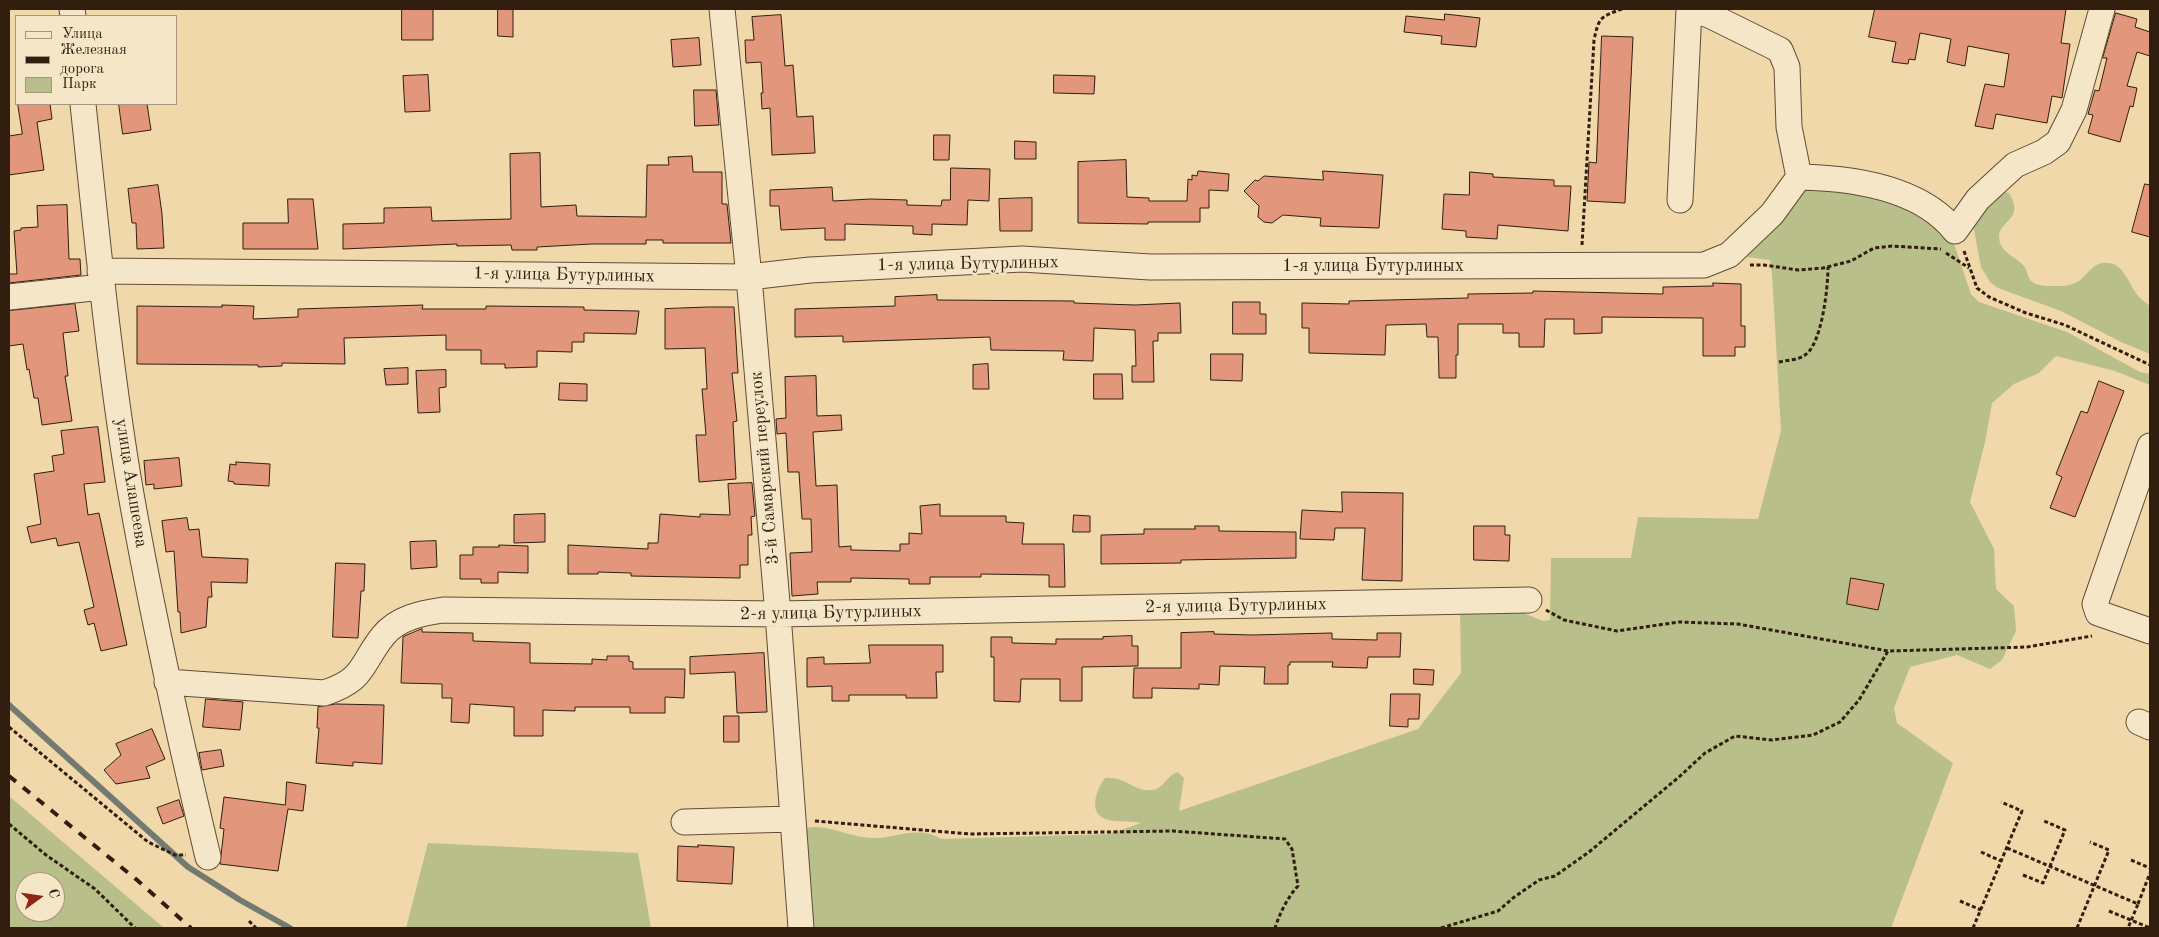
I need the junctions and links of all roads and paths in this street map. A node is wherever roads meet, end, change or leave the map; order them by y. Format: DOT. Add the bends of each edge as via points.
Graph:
graph roads {
  1 [pos="722,9"];
  2 [pos="1622,9"];
  3 [pos="1689,9"];
  4 [pos="2102,9"];
  5 [pos="83,105"];
  6 [pos="1798,177"];
  7 [pos="1680,200"];
  8 [pos="1955,231"];
  9 [pos="1747,265"];
  10 [pos="1581,266"];
  11 [pos="1828,267"];
  12 [pos="1970,268"];
  13 [pos="749,277"];
  14 [pos="101,279"];
  15 [pos="9,297"];
  16 [pos="1779,362"];
  17 [pos="2150,365"];
  18 [pos="2150,446"];
  19 [pos="1529,600"];
  20 [pos="778,614"];
  21 [pos="2150,631"];
  22 [pos="2100,634"];
  23 [pos="1888,651"];
  24 [pos="167,682"];
  25 [pos="9,726"];
  26 [pos="2001,802"];
  27 [pos="792,820"];
  28 [pos="2044,821"];
  29 [pos="684,822"];
  30 [pos="9,824"];
  31 [pos="2090,842"];
  32 [pos="2006,848"];
  33 [pos="1981,852"];
  34 [pos="208,857"];
  35 [pos="2131,860"];
  36 [pos="2002,861"];
  37 [pos="2050,866"];
  38 [pos="2150,868"];
  39 [pos="2150,873"];
  40 [pos="2023,875"];
  41 [pos="2094,885"];
  42 [pos="1960,902"];
  43 [pos="2138,904"];
  44 [pos="1981,910"];
  45 [pos="2109,911"];
  46 [pos="2132,920"];
  47 [pos="249,921"];
  48 [pos="135,928"];
  49 [pos="256,928"];
  50 [pos="801,928"];
  51 [pos="1275,928"];
  52 [pos="1441,928"];
  53 [pos="1973,928"];
  54 [pos="2077,928"];
  55 [pos="2128,928"];
  56 [pos="2150,928"];
  1 -- 13 [label="street, 3-й Самарский переулок"];
  2 -- 10 [label="path" via="1600,19 1594,40"];
  3 -- 6 [label="street" via="1709,15 1780,50 1787,67 1788,127"];
  3 -- 7 [label="street"];
  4 -- 8 [label="street" via="2074,110 2058,142 2015,165 1978,199"];
  5 -- 14 [label="street, улица Алашеева"];
  6 -- 8 [label="street" via="1857,181 1912,198 1936,212"];
  6 -- 10 [label="street, 1-я улица Бутурлиных" via="1772,214 1729,255 1704,265"];
  8 -- 12 [label="path"];
  9 -- 11 [label="path" via="1798,270"];
  10 -- 13 [label="street, 1-я улица Бутурлиных" via="1150,267 1022,259 810,270"];
  11 -- 12 [label="path" via="1851,261 1874,248 1892,246 1940,248"];
  11 -- 16 [label="path" via="1828,291 1816,344 1804,357"];
  12 -- 17 [label="path" via="1977,288 1989,297 2065,325"];
  13 -- 14 [label="street, 1-я улица Бутурлиных"];
  13 -- 20 [label="street, 3-й Самарский переулок"];
  14 -- 15 [label="street, 1-я улица Бутурлиных"];
  14 -- 24 [label="street, улица Алашеева" via="128,477"];
  18 -- 21 [label="street" via="2095,604 2098,613"];
  19 -- 20 [label="street, 2-я улица Бутурлиных"];
  19 -- 23 [label="path" via="1564,620 1617,631 1678,622 1738,624"];
  20 -- 24 [label="street, 2-я улица Бутурлиных" via="443,610 422,613 402,621 384,634 352,681 324,693"];
  20 -- 27 [label="street, 3-й Самарский переулок"];
  22 -- 23 [label="path" via="2028,647"];
  23 -- 52 [label="path" via="1859,700 1840,722 1813,735 1772,740 1735,736 1705,753 1556,876 1539,880 1498,911"];
  24 -- 34 [label="street, улица Алашеева"];
  25 -- 34 [label="path" via="148,842 175,855"];
  26 -- 32 [label="path" via="2022,811"];
  27 -- 29 [label="street"];
  27 -- 50 [label="street, 3-й Самарский переулок"];
  27 -- 51 [label="path" via="970,834 1173,830 1285,839 1292,849 1298,886 1279,914"];
  28 -- 37 [label="path" via="2065,830"];
  30 -- 48 [label="path" via="95,889"];
  31 -- 41 [label="path" via="2109,850"];
  32 -- 36 [label="path"];
  32 -- 37 [label="path"];
  33 -- 36 [label="path"];
  35 -- 38 [label="path"];
  36 -- 44 [label="path"];
  37 -- 40 [label="path" via="2043,883"];
  37 -- 41 [label="path"];
  39 -- 43 [label="path"];
  41 -- 43 [label="path"];
  41 -- 54 [label="path"];
  42 -- 44 [label="path"];
  43 -- 46 [label="path"];
  44 -- 53 [label="path"];
  45 -- 46 [label="path"];
  46 -- 55 [label="path"];
  46 -- 56 [label="path"];
  47 -- 49 [label="path"];
}
